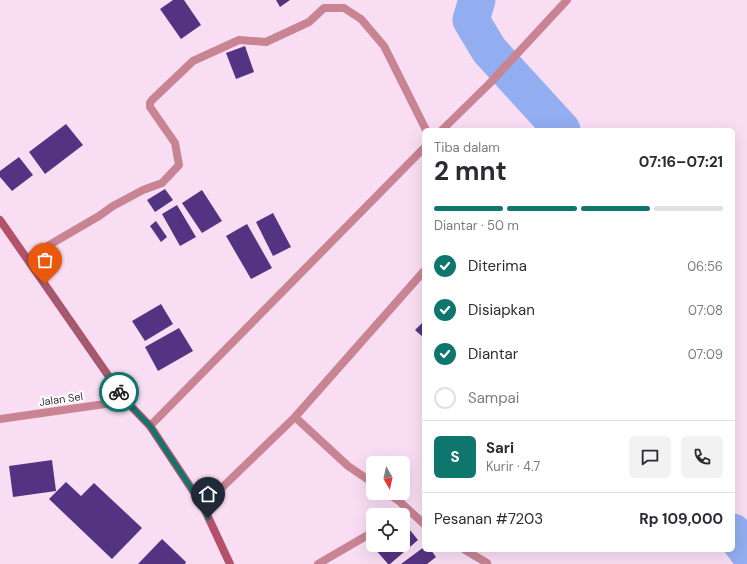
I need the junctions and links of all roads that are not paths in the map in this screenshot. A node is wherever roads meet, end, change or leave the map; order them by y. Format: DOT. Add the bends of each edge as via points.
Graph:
graph roads {
  1 [pos="567,0"];
  2 [pos="425,128"];
  3 [pos="444,128"];
  4 [pos="422,150"];
  5 [pos="0,220"];
  6 [pos="27,258"];
  7 [pos="422,272"];
  8 [pos="126,401"];
  9 [pos="295,417"];
  10 [pos="0,419"];
  11 [pos="150,426"];
  12 [pos="366,478"];
  13 [pos="203,506"];
  14 [pos="410,515"];
  15 [pos="422,523"];
  16 [pos="366,536"];
  17 [pos="469,552"];
  18 [pos="487,562"];
  19 [pos="230,564"];
  20 [pos="318,564"];
  1 -- 3 [label="street"];
  2 -- 6 [label="street" via="384,46 361,19 344,8 324,8 309,22 266,42 239,40 193,61 150,103 150,107 175,142 179,164 162,183 113,206"];
  4 -- 11 [label="street"];
  5 -- 6 [label="main road"];
  6 -- 8 [label="main road"];
  7 -- 9 [label="street"];
  8 -- 10 [label="street, Jalan Sel"];
  8 -- 11 [label="main road"];
  9 -- 12 [label="street" via="348,466"];
  9 -- 13 [label="street"];
  11 -- 13 [label="main road"];
  13 -- 19 [label="main road"];
  14 -- 15 [label="street"];
  16 -- 20 [label="street"];
  17 -- 18 [label="street"];
}
